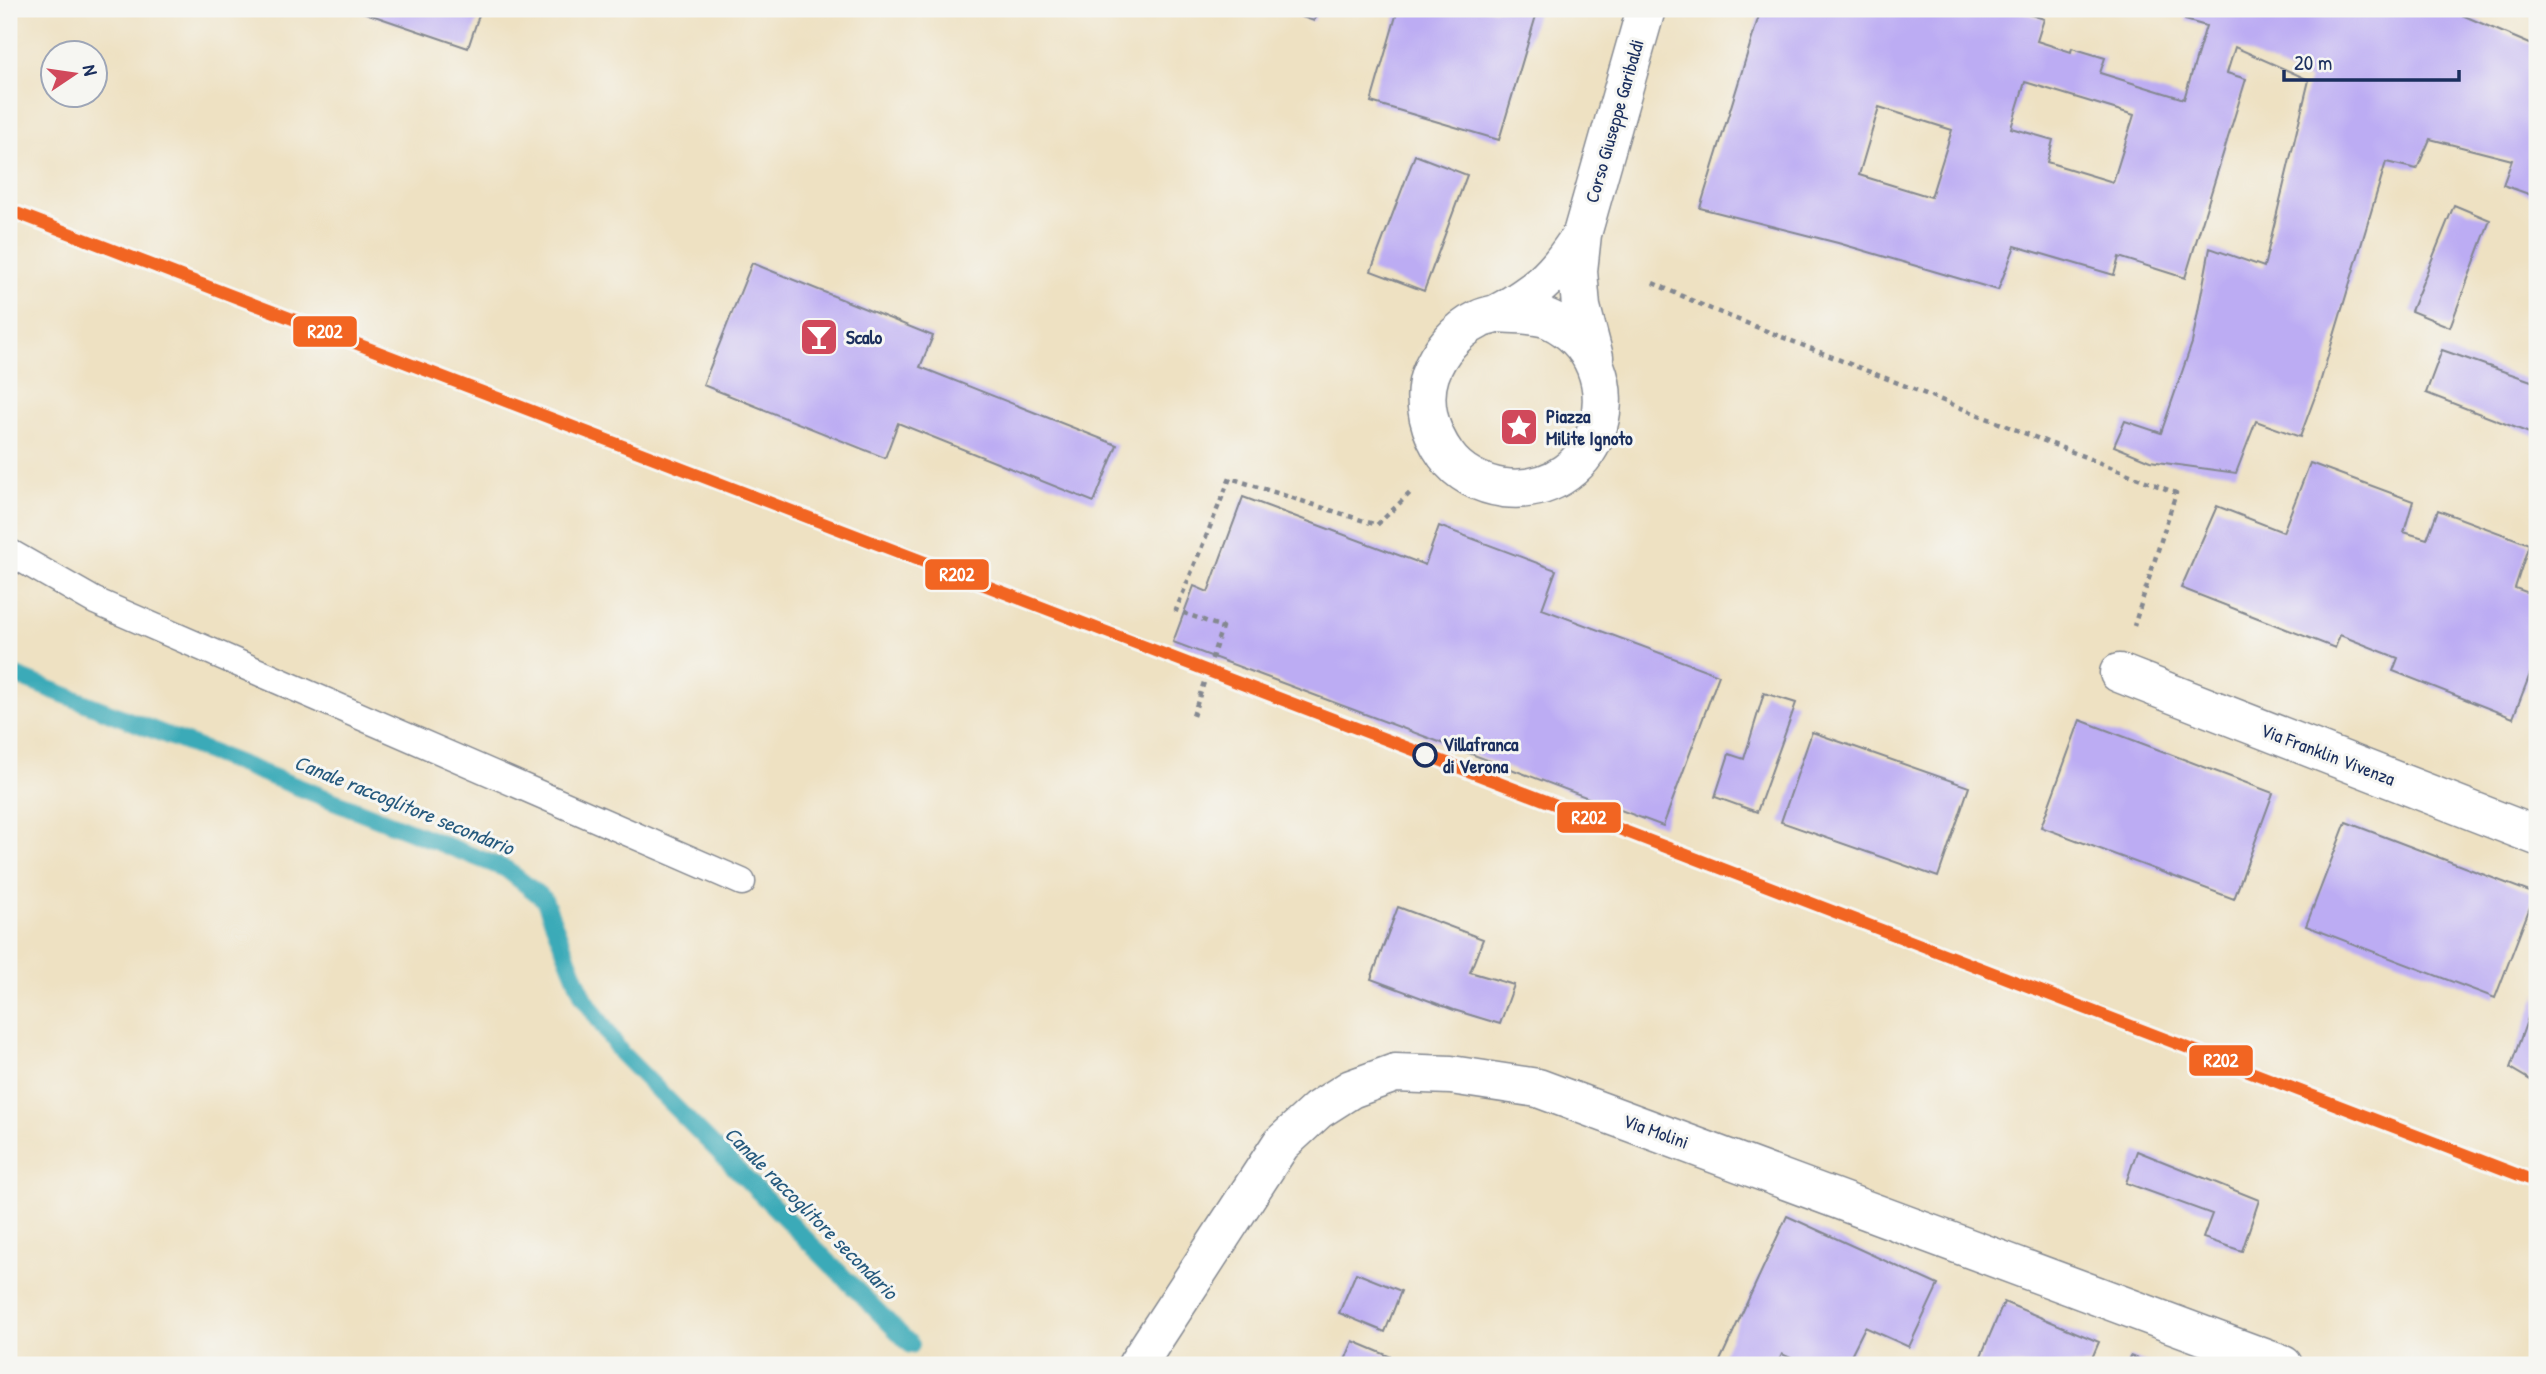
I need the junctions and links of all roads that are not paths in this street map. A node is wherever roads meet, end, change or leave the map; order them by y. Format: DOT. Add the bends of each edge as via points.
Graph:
graph roads {
  1 [pos="1646,9"];
  2 [pos="1582,234"];
  3 [pos="1499,313"];
  4 [pos="1595,363"];
  5 [pos="9,552"];
  6 [pos="2119,673"];
  7 [pos="2537,836"];
  8 [pos="742,882"];
  9 [pos="1137,1365"];
  10 [pos="2283,1365"];
  1 -- 2 [label="street, Corso Giuseppe Garibaldi"];
  2 -- 3 [label="street" via="1558,269"];
  2 -- 4 [label="street" via="1581,307"];
  3 -- 4 [label="street" via="1549,319 1575,335"];
  3 -- 4 [label="street" via="1477,320 1445,346 1430,376 1426,406 1431,429 1446,456 1462,472 1489,486 1520,489 1563,475 1586,454 1599,430 1603,393"];
  5 -- 8 [label="lane" via="95,601"];
  6 -- 7 [label="street, Via Franklin Vivenza"];
  9 -- 10 [label="street, Via Molini" via="1282,1144 1318,1110 1350,1089 1395,1073 1451,1074 1538,1088"];
}
